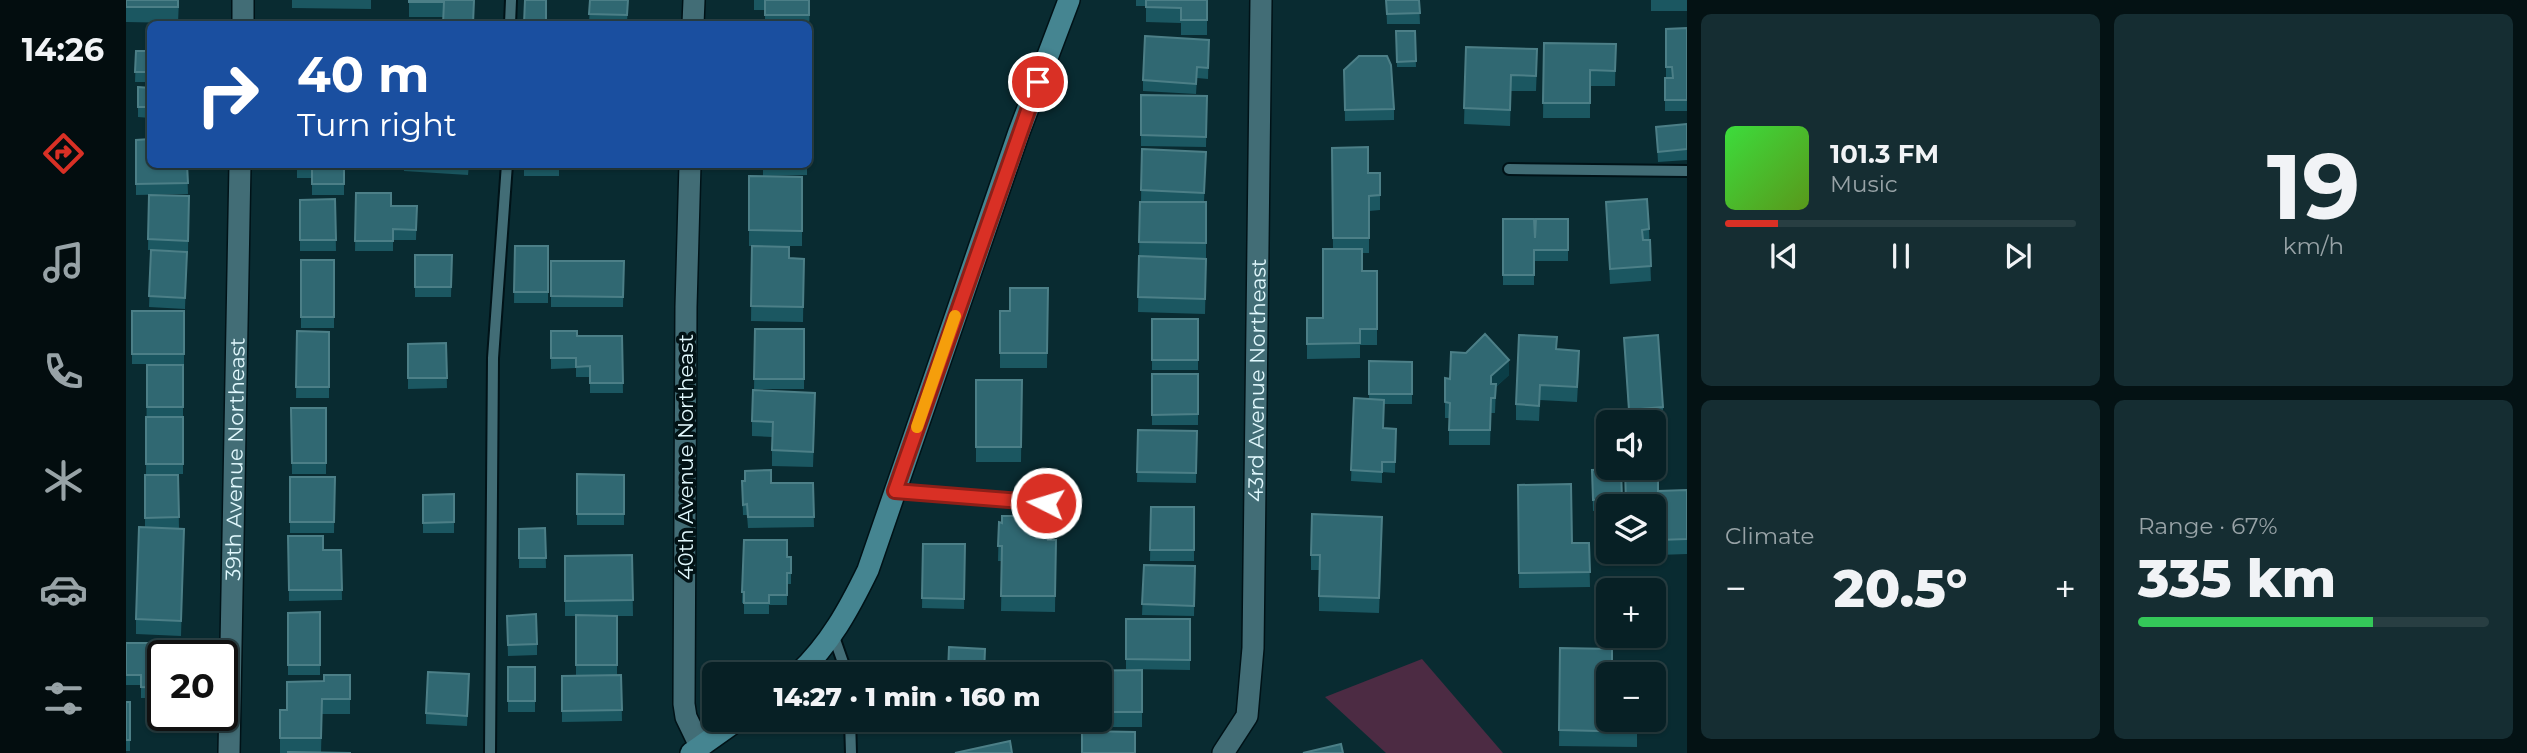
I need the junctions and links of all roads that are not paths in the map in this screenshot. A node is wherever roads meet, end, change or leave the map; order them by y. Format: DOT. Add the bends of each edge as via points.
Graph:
graph roads {
  1 [pos="243,0"];
  2 [pos="511,0"];
  3 [pos="694,0"];
  4 [pos="1069,0"];
  5 [pos="1261,0"];
  6 [pos="243,21"];
  7 [pos="510,21"];
  8 [pos="693,21"];
  9 [pos="240,168"];
  10 [pos="506,168"];
  11 [pos="690,168"];
  12 [pos="1510,169"];
  13 [pos="1687,171"];
  14 [pos="895,491"];
  15 [pos="1046,503"];
  16 [pos="833,634"];
  17 [pos="808,662"];
  18 [pos="843,662"];
  19 [pos="720,732"];
  20 [pos="850,732"];
  21 [pos="695,750"];
  22 [pos="229,753"];
  23 [pos="490,753"];
  24 [pos="850,753"];
  25 [pos="1223,753"];
  1 -- 6 [label="street"];
  2 -- 7 [label="lane"];
  3 -- 8 [label="street"];
  4 -- 14 [label="street"];
  5 -- 25 [label="street, 43rd Avenue Northeast" via="1254,648 1247,716"];
  9 -- 22 [label="street, 39th Avenue Northeast"];
  10 -- 23 [label="lane" via="494,358"];
  11 -- 21 [label="street, 40th Avenue Northeast" via="684,704"];
  12 -- 13 [label="lane"];
  14 -- 15 [label="lane"];
  14 -- 16 [label="street" via="868,570"];
  16 -- 17 [label="street"];
  16 -- 18 [label="lane"];
  19 -- 21 [label="street"];
  20 -- 24 [label="lane"];
}
